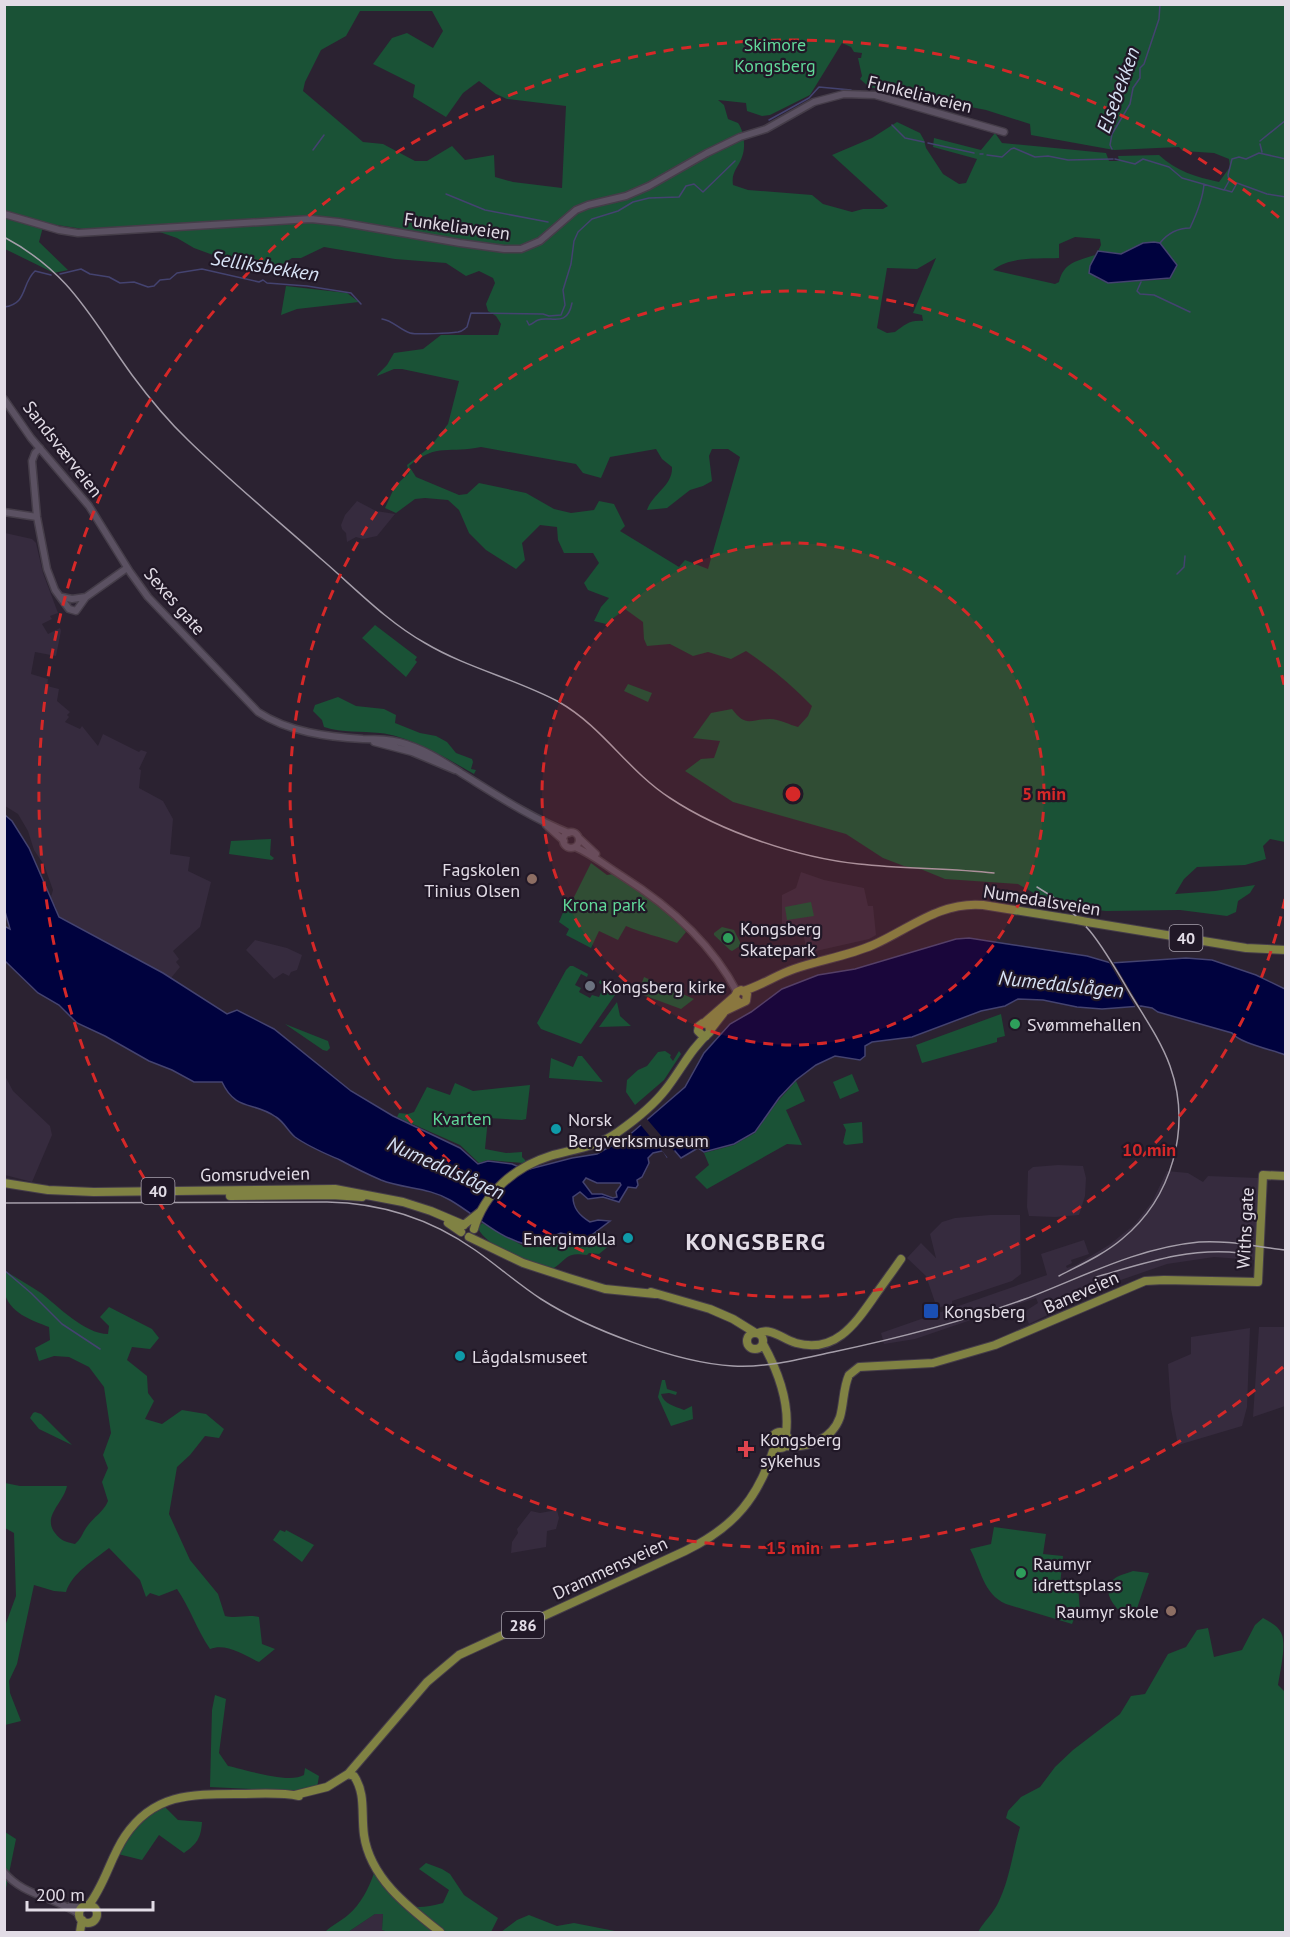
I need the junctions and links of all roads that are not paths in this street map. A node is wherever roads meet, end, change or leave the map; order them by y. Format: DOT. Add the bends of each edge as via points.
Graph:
graph roads {
  1 [pos="1005,132"];
  2 [pos="6,215"];
  3 [pos="4,399"];
  4 [pos="40,448"];
  5 [pos="4,512"];
  6 [pos="37,517"];
  7 [pos="97,517"];
  8 [pos="127,568"];
  9 [pos="543,823"];
  10 [pos="569,833"];
  11 [pos="579,838"];
  12 [pos="564,841"];
  13 [pos="575,848"];
  14 [pos="632,881"];
  15 [pos="1286,950"];
  16 [pos="741,996"];
  17 [pos="1286,1176"];
  18 [pos="4,1186"];
  19 [pos="469,1228"];
  20 [pos="901,1259"];
  21 [pos="1258,1282"];
  22 [pos="734,1320"];
  23 [pos="760,1337"];
  24 [pos="747,1340"];
  25 [pos="754,1349"];
  26 [pos="771,1360"];
  27 [pos="782,1441"];
  28 [pos="350,1776"];
  29 [pos="4,1872"];
  30 [pos="86,1913"];
  31 [pos="81,1932"];
  32 [pos="440,1932"];
  1 -- 2 [label="street, Funkeliaveien" via="875,95 836,95 721,146 638,191 576,210 540,241 516,249 317,219 78,233"];
  3 -- 4 [label="street, Sandsværveien"];
  4 -- 6 [label="street" via="32,461"];
  4 -- 7 [label="street, Sandsværveien"];
  5 -- 6 [label="street"];
  6 -- 8 [label="street" via="55,590 74,604"];
  7 -- 8 [label="street, Sexes gate"];
  8 -- 9 [label="street, Sexes gate" via="169,622 258,712 284,725 365,739 412,752 459,772"];
  9 -- 10 [label="street"];
  9 -- 12 [label="street"];
  10 -- 11 [label="street"];
  10 -- 12 [label="street"];
  11 -- 13 [label="street"];
  11 -- 14 [label="street"];
  12 -- 13 [label="street" via="568,848"];
  13 -- 14 [label="street"];
  14 -- 16 [label="street" via="683,921"];
  15 -- 16 [label="main road, Numedalsveien / 40, bridge" via="1254,950 983,905 953,907 931,914 868,947 792,970"];
  16 -- 19 [label="main road, Numedalsveien / 40" via="705,1029 667,1088 651,1105 609,1138 527,1165 500,1185"];
  17 -- 21 [label="main road, Withs gate" via="1263,1175"];
  18 -- 19 [label="main road, Gomsrudveien / 40" via="94,1192 335,1189 414,1205"];
  19 -- 22 [label="main road, Gomsrudveien" via="485,1243 523,1263 596,1285 628,1287 701,1305"];
  20 -- 23 [label="main road" via="845,1334 819,1345 798,1344 774,1334"];
  21 -- 27 [label="main road, Baneveien" via="1144,1281 977,1350 933,1363 862,1367 852,1371 846,1380 837,1423 818,1442 802,1446"];
  22 -- 23 [label="main road, Gomsrudveien"];
  22 -- 24 [label="main road"];
  23 -- 24 [label="main road" via="749,1335"];
  23 -- 25 [label="main road" via="759,1348"];
  23 -- 26 [label="main road, Drammensveien / 286"];
  24 -- 25 [label="main road"];
  25 -- 26 [label="main road"];
  26 -- 27 [label="main road, Drammensveien / 286" via="784,1401"];
  27 -- 28 [label="main road, Drammensveien / 286" via="759,1487 712,1536 465,1652 436,1674"];
  28 -- 30 [label="main road, Drammensveien / 286" via="327,1788 295,1795 200,1794 163,1803 141,1816 127,1832"];
  28 -- 32 [label="main road" via="361,1791 364,1838 376,1869 396,1893"];
  29 -- 30 [label="street" via="22,1887"];
  30 -- 31 [label="main road, Drammensveien / 286"];
}
